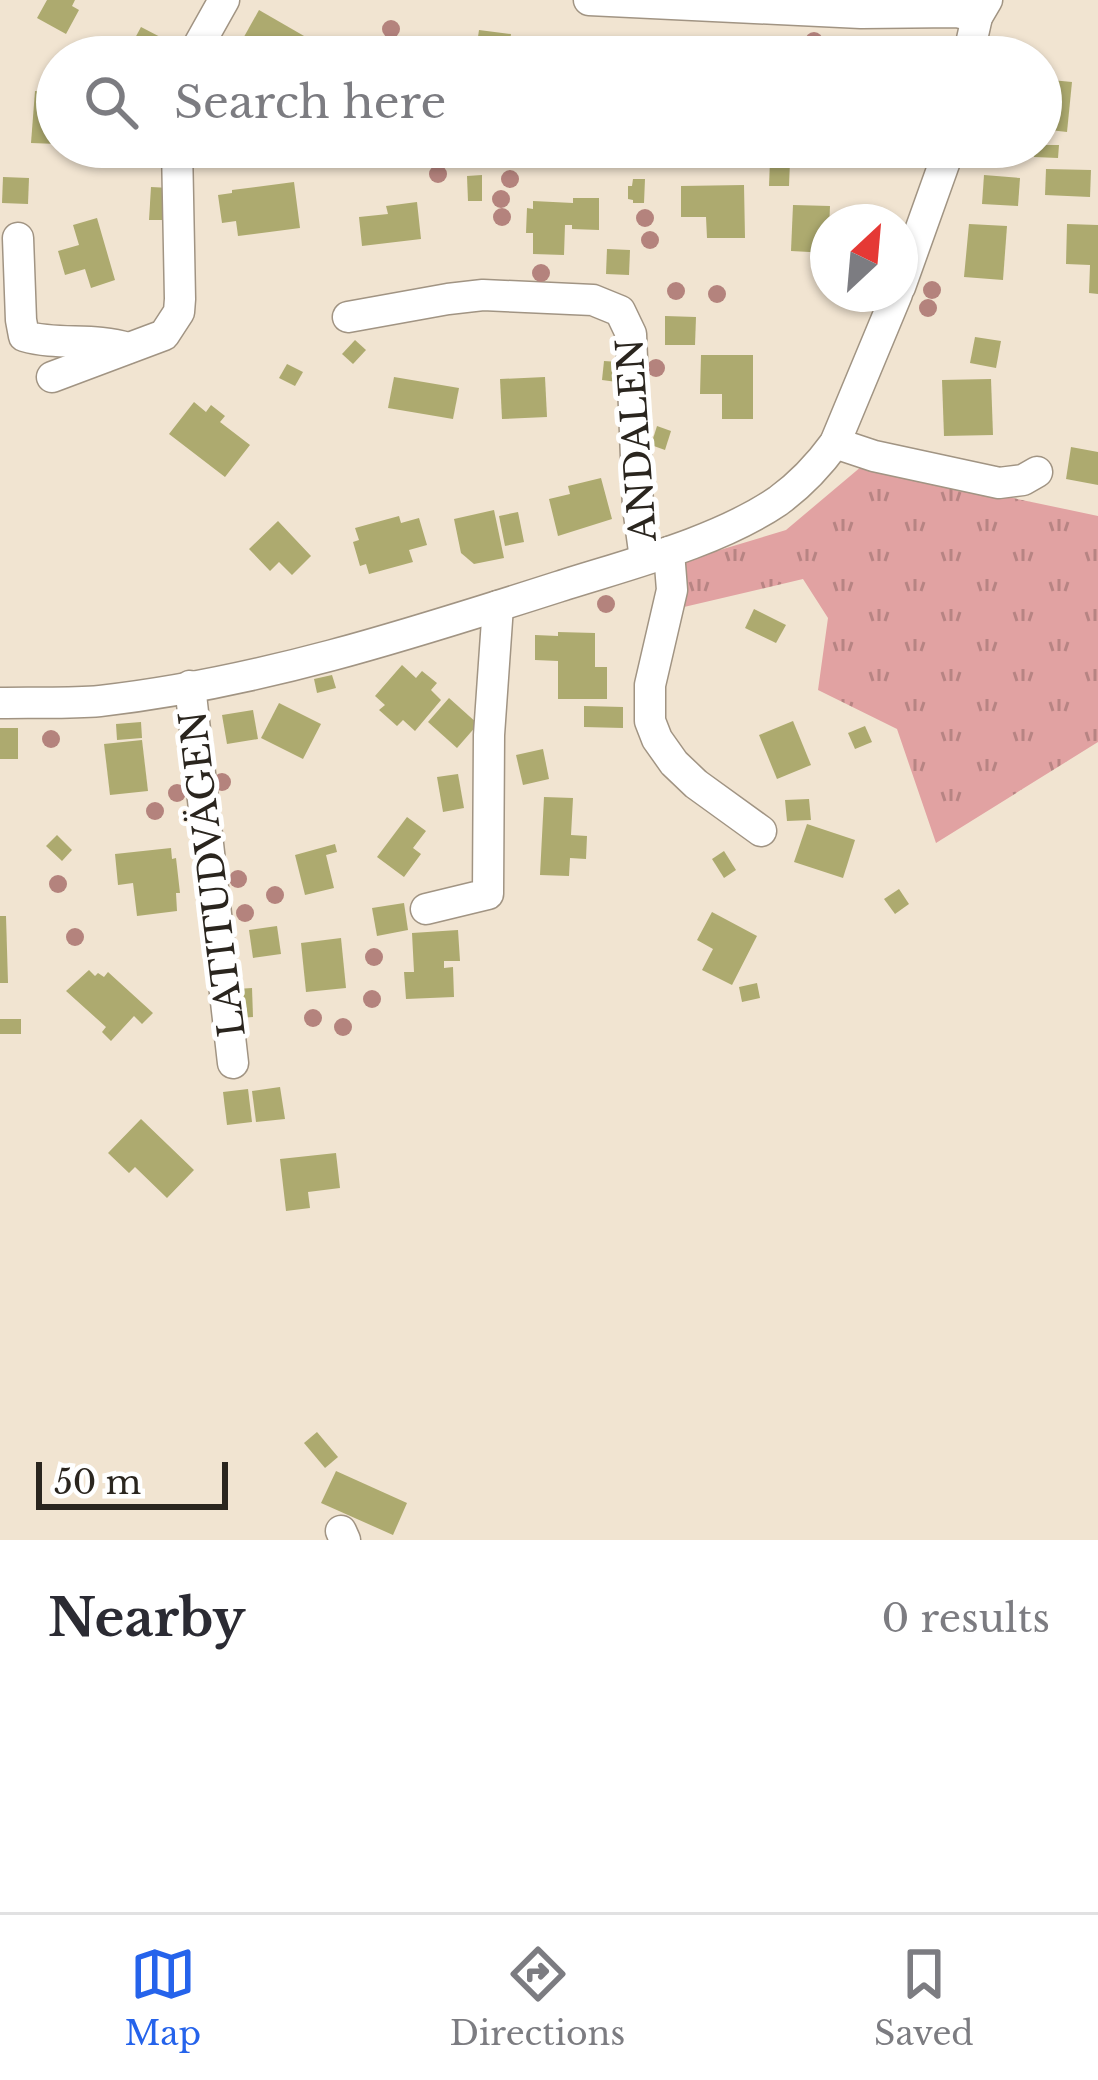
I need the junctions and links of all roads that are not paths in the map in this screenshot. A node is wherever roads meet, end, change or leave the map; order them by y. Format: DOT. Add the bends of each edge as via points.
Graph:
graph roads {
  1 [pos="224,0"];
  2 [pos="589,0"];
  3 [pos="789,5"];
  4 [pos="982,8"];
  5 [pos="204,36"];
  6 [pos="177,168"];
  7 [pos="942,168"];
  8 [pos="918,235"];
  9 [pos="18,238"];
  10 [pos="889,312"];
  11 [pos="348,317"];
  12 [pos="130,349"];
  13 [pos="52,377"];
  14 [pos="835,443"];
  15 [pos="1037,472"];
  16 [pos="657,556"];
  17 [pos="499,606"];
  18 [pos="190,686"];
  19 [pos="0,703"];
  20 [pos="761,831"];
  21 [pos="426,909"];
  22 [pos="233,1063"];
  1 -- 5 [label="street"];
  2 -- 3 [label="street"];
  3 -- 4 [label="street"];
  6 -- 12 [label="street" via="178,312 164,335"];
  7 -- 8 [label="street, ANDALEN"];
  9 -- 12 [label="street" via="24,336"];
  10 -- 14 [label="street, ANDALEN"];
  11 -- 16 [label="street, ANDALEN" via="484,296 593,300 620,311 631,334 640,536"];
  12 -- 13 [label="street"];
  14 -- 15 [label="street" via="999,483"];
  14 -- 16 [label="street, ANDALEN" via="778,501"];
  16 -- 17 [label="street, ANDALEN"];
  16 -- 20 [label="street, ANDALEN" via="672,590 650,685 650,722 674,763"];
  17 -- 18 [label="street, ANDALEN" via="340,655"];
  17 -- 21 [label="street" via="488,894"];
  18 -- 19 [label="street, ANDALEN" via="98,701"];
  18 -- 22 [label="street, LATITUDVÄGEN"];
}
